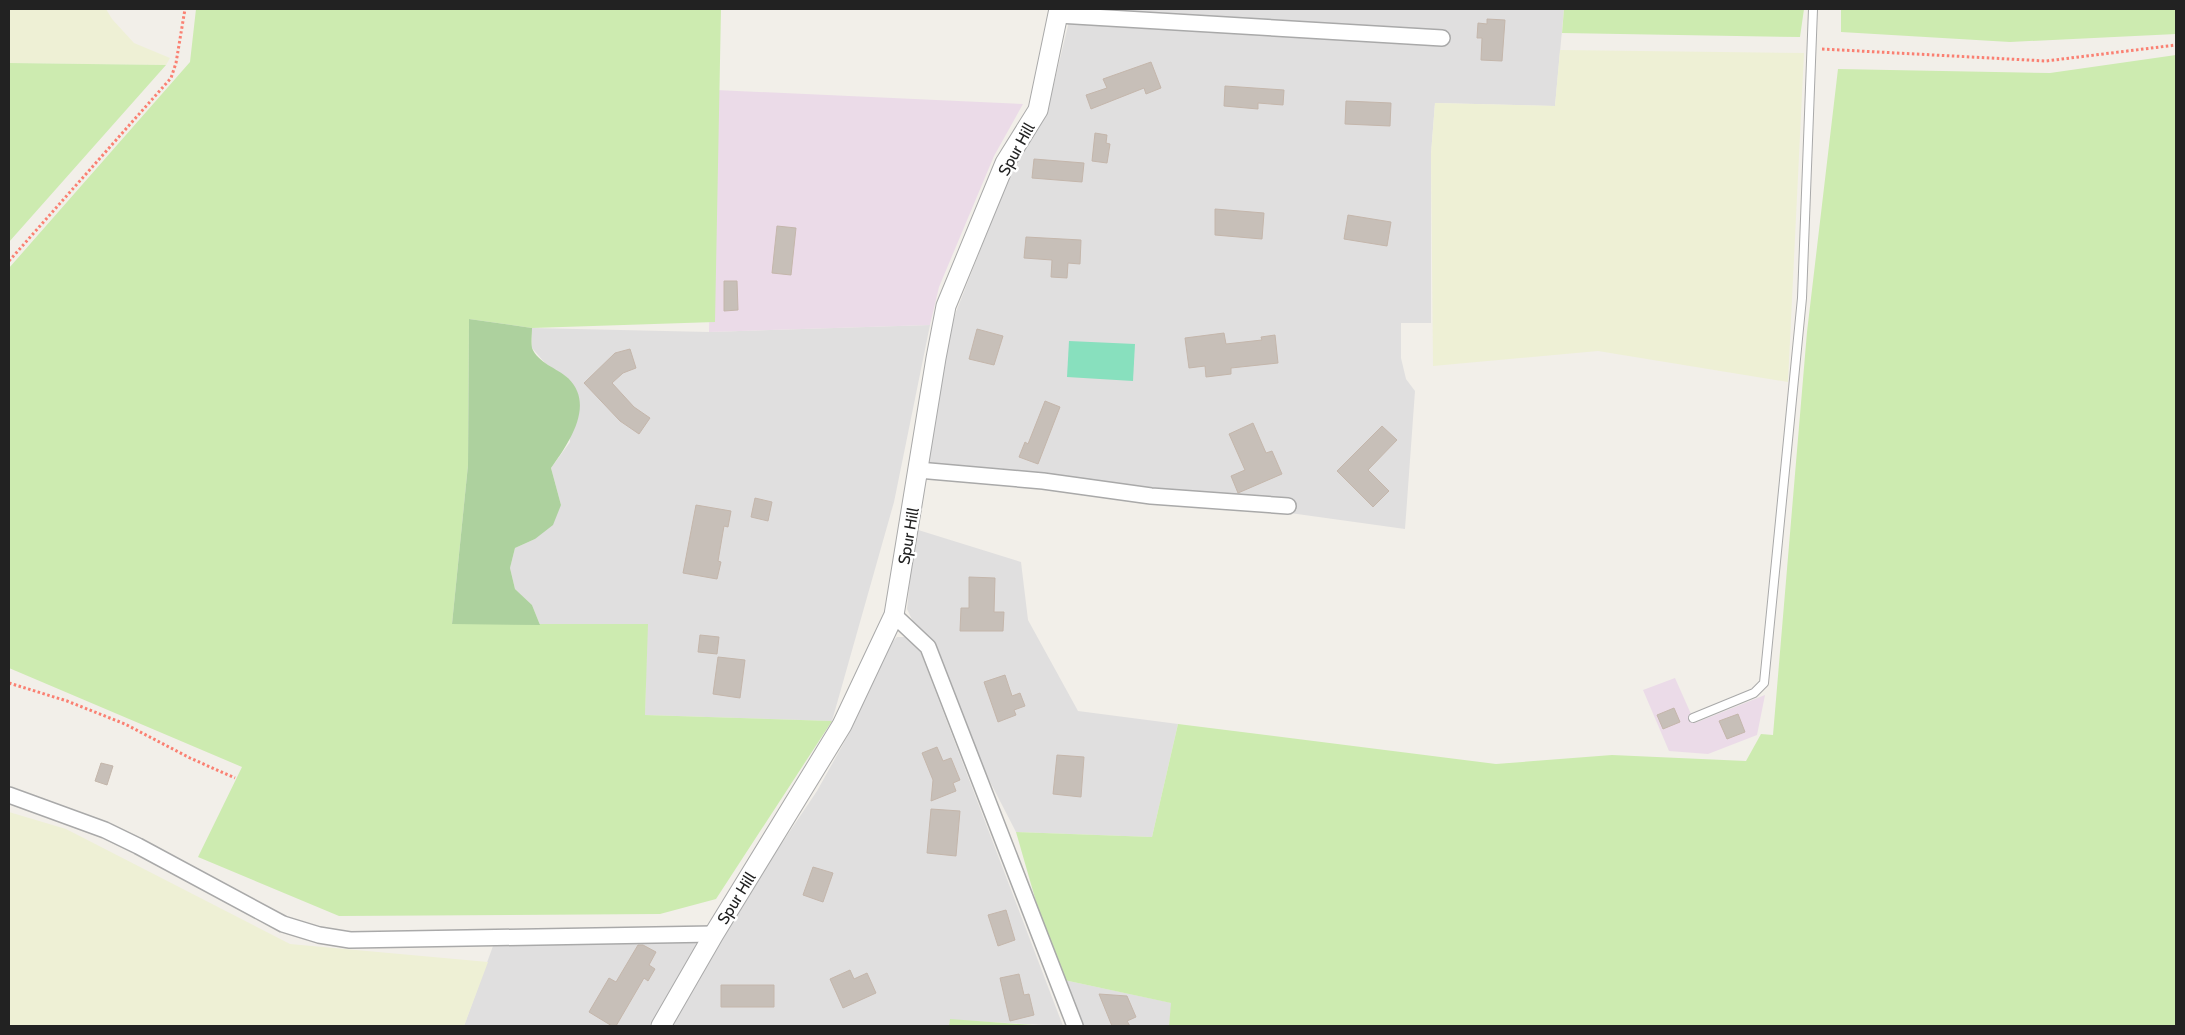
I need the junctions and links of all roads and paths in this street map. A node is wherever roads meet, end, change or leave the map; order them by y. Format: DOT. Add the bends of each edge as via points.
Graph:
graph roads {
  1 [pos="185,9"];
  2 [pos="1813,9"];
  3 [pos="1059,12"];
  4 [pos="1442,38"];
  5 [pos="2176,45"];
  6 [pos="1811,48"];
  7 [pos="9,261"];
  8 [pos="918,470"];
  9 [pos="1288,506"];
  10 [pos="894,615"];
  11 [pos="9,683"];
  12 [pos="1693,718"];
  13 [pos="235,778"];
  14 [pos="9,795"];
  15 [pos="714,934"];
  16 [pos="661,1026"];
  17 [pos="1075,1026"];
  1 -- 7 [label="path" via="171,78"];
  2 -- 6 [label="lane"];
  3 -- 4 [label="street"];
  3 -- 8 [label="street, Spur Hill" via="1038,110 1005,163 950,293"];
  5 -- 6 [label="path" via="2046,61"];
  6 -- 12 [label="lane" via="1802,298 1764,683 1754,693"];
  8 -- 9 [label="street" via="1044,481 1151,496"];
  8 -- 10 [label="street, Spur Hill"];
  10 -- 15 [label="street, Spur Hill" via="842,725"];
  10 -- 17 [label="street" via="928,647"];
  11 -- 13 [label="path" via="126,724"];
  14 -- 15 [label="street" via="105,830 282,924 319,936 350,940"];
  15 -- 16 [label="street, Spur Hill"];
}
